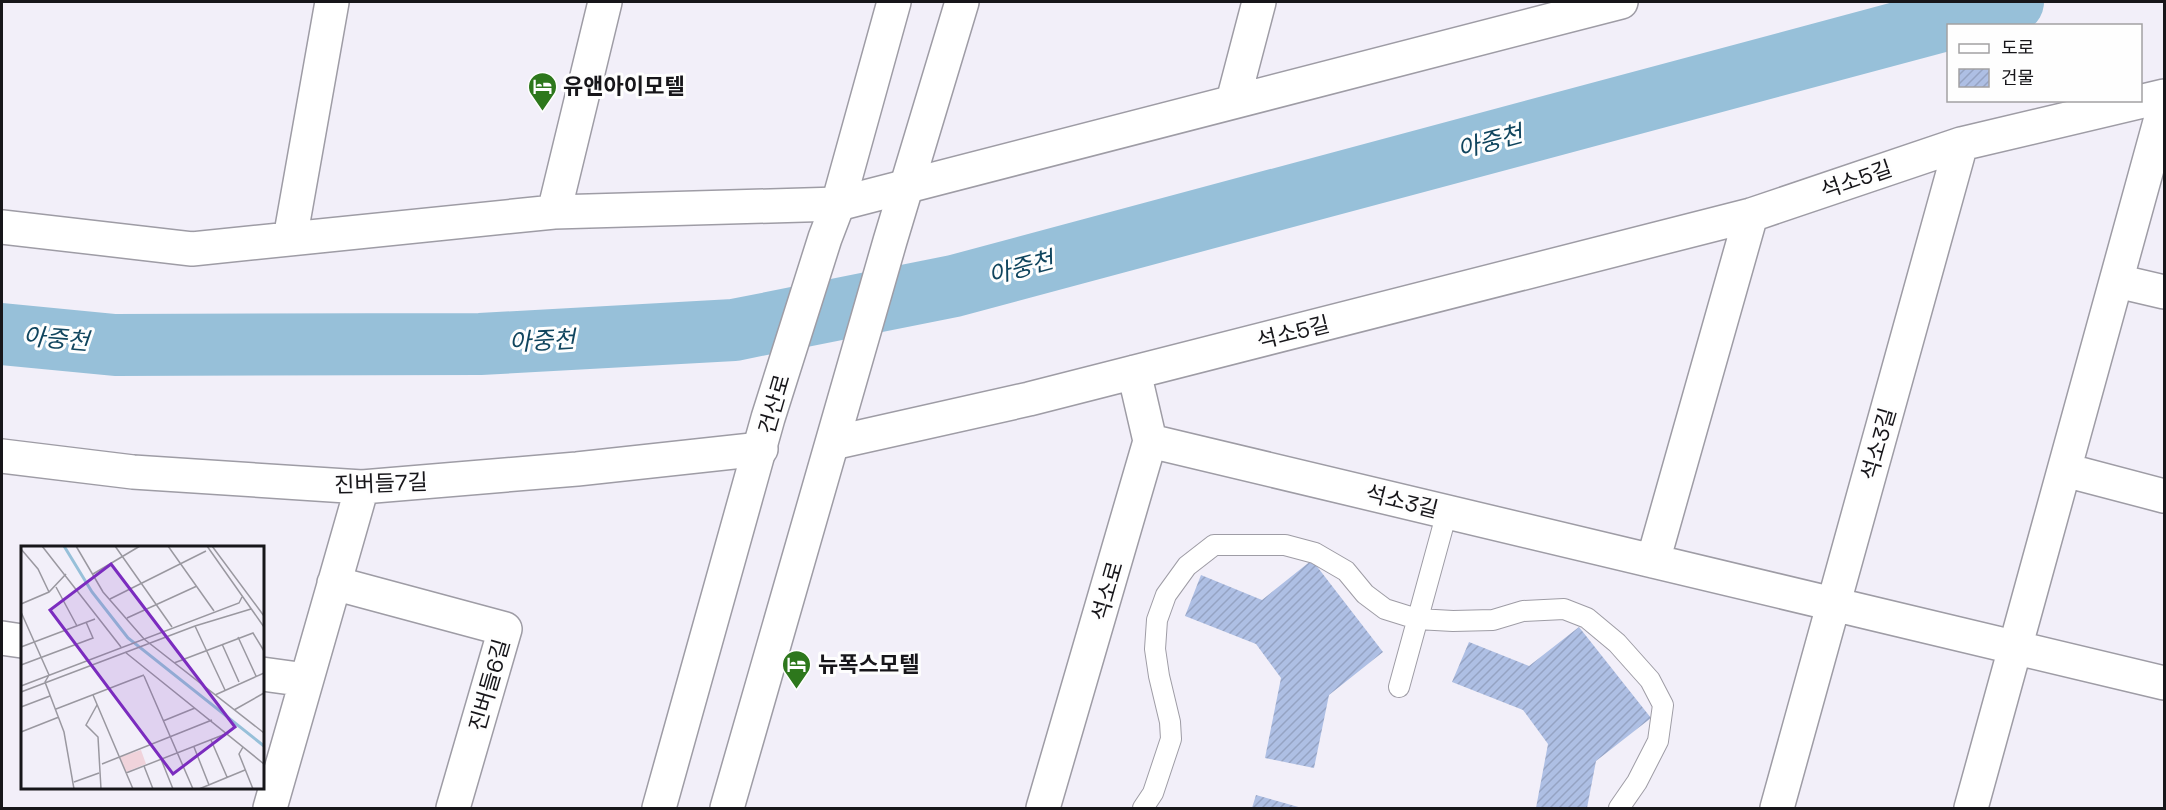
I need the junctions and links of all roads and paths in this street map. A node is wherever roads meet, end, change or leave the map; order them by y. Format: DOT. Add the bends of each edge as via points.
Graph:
graph roads {
  1 [pos="332,2"];
  2 [pos="605,2"];
  3 [pos="894,2"];
  4 [pos="962,2"];
  5 [pos="1259,2"];
  6 [pos="1620,2"];
  7 [pos="2164,96"];
  8 [pos="1233,101"];
  9 [pos="2142,101"];
  10 [pos="2139,102"];
  11 [pos="2164,107"];
  12 [pos="1961,144"];
  13 [pos="908,186"];
  14 [pos="837,204"];
  15 [pos="554,213"];
  16 [pos="1751,215"];
  17 [pos="2,227"];
  18 [pos="291,239"];
  19 [pos="2117,281"];
  20 [pos="2164,292"];
  21 [pos="1134,372"];
  22 [pos="836,432"];
  23 [pos="764,434"];
  24 [pos="1150,441"];
  25 [pos="2,456"];
  26 [pos="2065,470"];
  27 [pos="362,487"];
  28 [pos="2164,496"];
  29 [pos="1447,512"];
  30 [pos="1653,561"];
  31 [pos="334,583"];
  32 [pos="1834,604"];
  33 [pos="1418,619"];
  34 [pos="2,638"];
  35 [pos="21,641"];
  36 [pos="2016,648"];
  37 [pos="264,674"];
  38 [pos="306,680"];
  39 [pos="2164,683"];
  40 [pos="1399,687"];
  41 [pos="270,808"];
  42 [pos="453,808"];
  43 [pos="659,808"];
  44 [pos="727,808"];
  45 [pos="1043,808"];
  46 [pos="1143,808"];
  47 [pos="1619,808"];
  48 [pos="1777,808"];
  49 [pos="1971,808"];
  1 -- 18 [label="street"];
  2 -- 15 [label="street"];
  3 -- 14 [label="street, 건산로"];
  4 -- 13 [label="street"];
  5 -- 8 [label="street"];
  6 -- 8 [label="street"];
  7 -- 9 [label="street, 석소5길"];
  8 -- 13 [label="street"];
  10 -- 12 [label="street, 석소5길"];
  11 -- 19 [label="street"];
  12 -- 16 [label="street, 석소5길"];
  12 -- 32 [label="street, 석소3길"];
  13 -- 14 [label="street"];
  13 -- 22 [label="street"];
  14 -- 15 [label="street"];
  14 -- 23 [label="street, 건산로"];
  15 -- 18 [label="street"];
  16 -- 21 [label="street, 석소5길"];
  16 -- 30 [label="street"];
  17 -- 18 [label="street" via="192,249"];
  19 -- 20 [label="street"];
  19 -- 26 [label="street"];
  21 -- 22 [label="street, 석소5길" via="1029,399"];
  21 -- 24 [label="street, 석소로"];
  22 -- 44 [label="street"];
  23 -- 27 [label="street, 진버들7길" via="577,470"];
  23 -- 43 [label="street, 건산로"];
  24 -- 29 [label="street, 석소3길"];
  24 -- 45 [label="street, 석소로"];
  25 -- 27 [label="street, 진버들7길" via="133,472"];
  26 -- 28 [label="street"];
  26 -- 36 [label="street"];
  27 -- 31 [label="street"];
  29 -- 30 [label="street, 석소3길"];
  29 -- 33 [label="lane"];
  30 -- 32 [label="street, 석소3길"];
  31 -- 38 [label="street"];
  31 -- 42 [label="street, 진버들6길" via="505,629"];
  32 -- 36 [label="street, 석소3길"];
  32 -- 48 [label="street, 석소3길"];
  33 -- 40 [label="lane"];
  33 -- 46 [label="lane" via="1385,609 1365,594 1346,571 1315,553 1285,545 1214,545 1187,566 1166,596 1157,620 1155,649 1171,739 1153,793"];
  33 -- 47 [label="lane" via="1493,620 1523,611 1563,609 1587,618 1617,643 1650,680 1663,705 1658,741"];
  34 -- 35 [label="street"];
  36 -- 39 [label="street, 석소3길"];
  36 -- 49 [label="street"];
  37 -- 38 [label="street"];
  38 -- 41 [label="street"];
}
